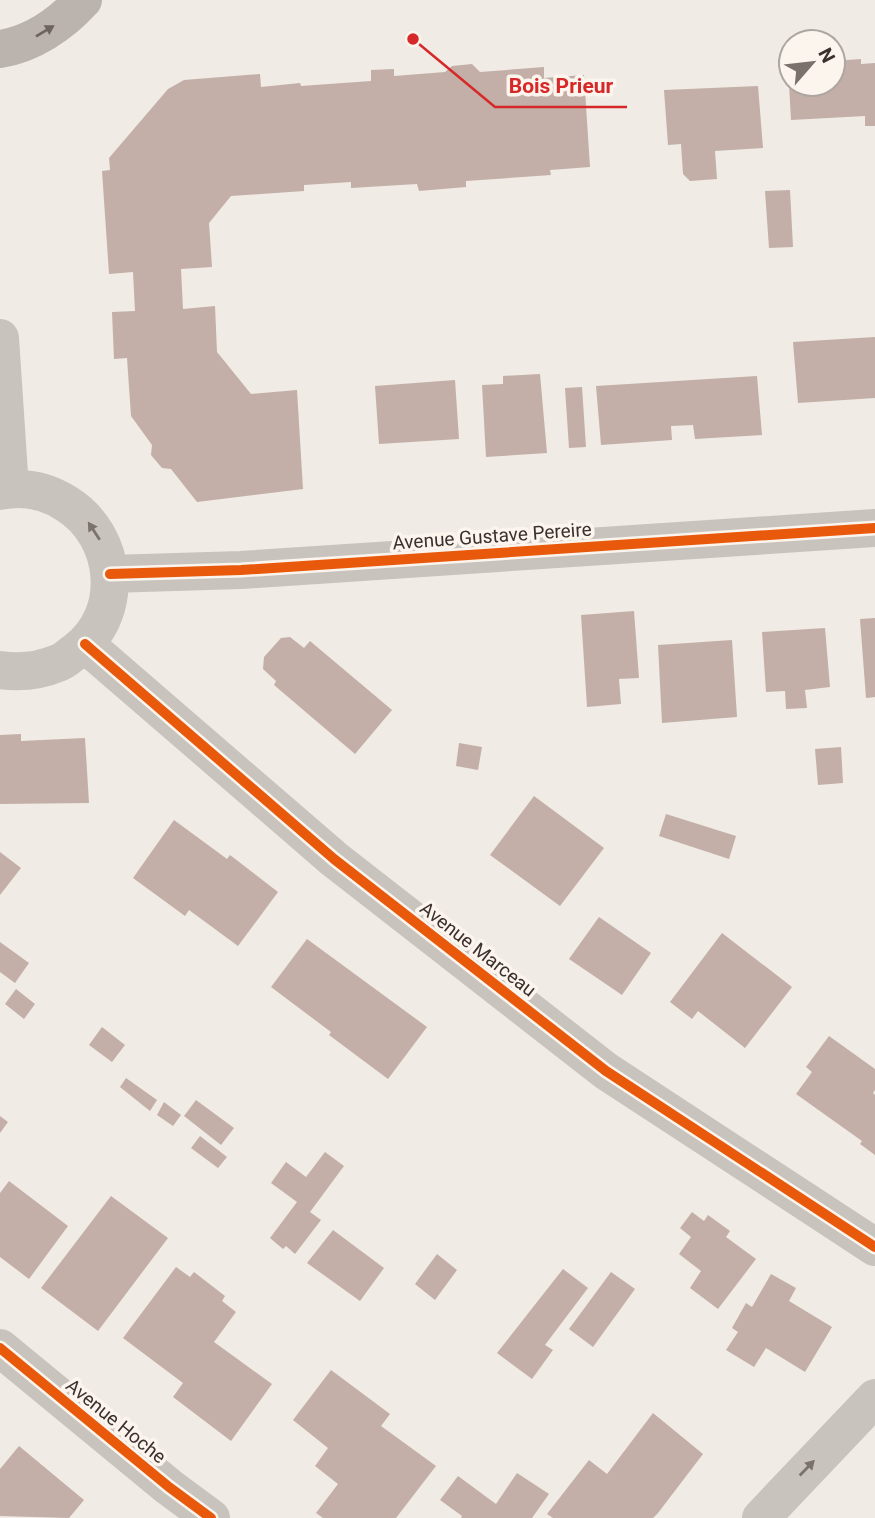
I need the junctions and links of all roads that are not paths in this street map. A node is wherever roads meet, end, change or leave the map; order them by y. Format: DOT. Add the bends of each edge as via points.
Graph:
graph roads {
  1 [pos="83,0"];
  2 [pos="0,49"];
  3 [pos="0,338"];
  4 [pos="5,490"];
  5 [pos="875,528"];
  6 [pos="110,575"];
  7 [pos="85,644"];
  8 [pos="0,670"];
  9 [pos="875,1247"];
  10 [pos="0,1348"];
  11 [pos="875,1398"];
  12 [pos="211,1518"];
  13 [pos="761,1518"];
  2 -- 1 [label="street, one-way" via="43,34"];
  3 -- 4 [label="street"];
  6 -- 4 [label="street, one-way" via="105,550 78,510 34,489"];
  5 -- 6 [label="street, Avenue Gustave Pereire"];
  6 -- 7 [label="street" via="100,624"];
  7 -- 8 [label="street" via="51,666"];
  7 -- 9 [label="street, Avenue Marceau" via="334,859 606,1071"];
  10 -- 12 [label="street, Avenue Hoche"];
  13 -- 11 [label="street, one-way"];
}
